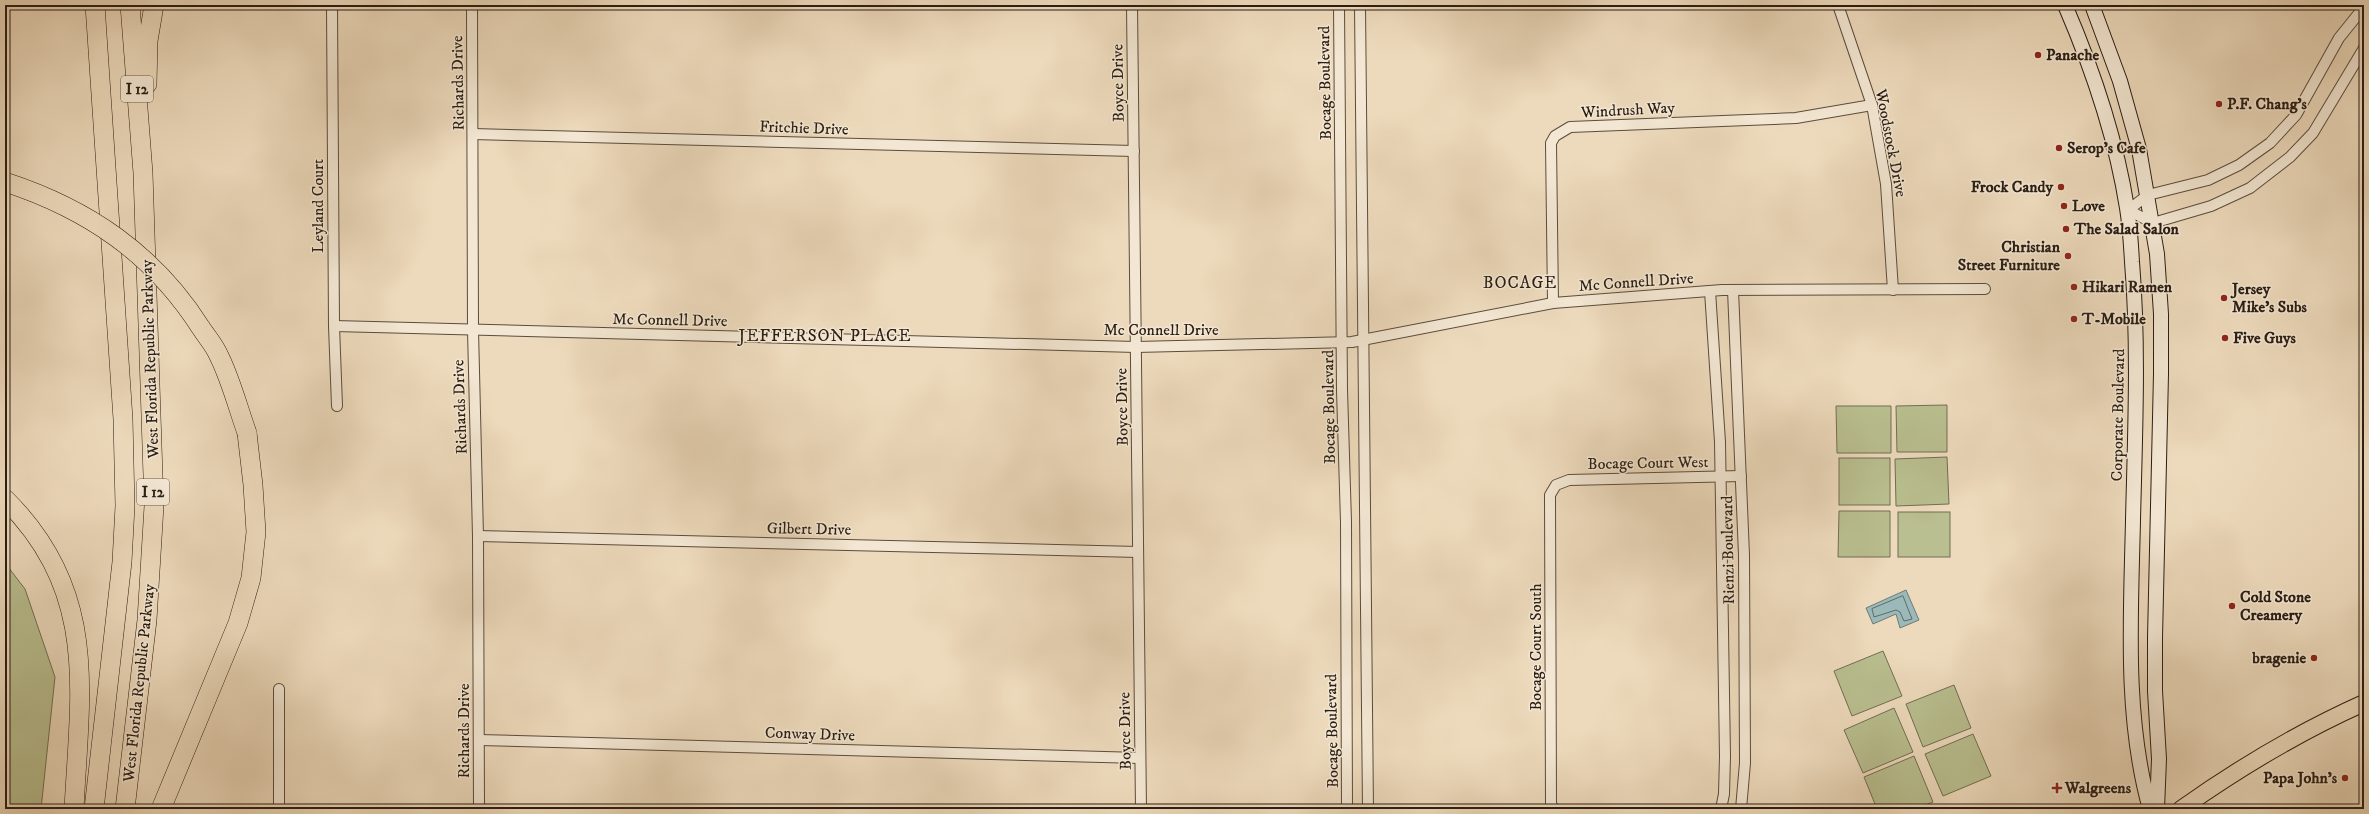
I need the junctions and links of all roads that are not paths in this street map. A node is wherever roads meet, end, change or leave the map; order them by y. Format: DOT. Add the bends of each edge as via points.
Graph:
graph roads {
  1 [pos="95,5"];
  2 [pos="130,5"];
  3 [pos="154,5"];
  4 [pos="332,5"];
  5 [pos="472,5"];
  6 [pos="1132,5"];
  7 [pos="1339,5"];
  8 [pos="1360,5"];
  9 [pos="1838,5"];
  10 [pos="2065,5"];
  11 [pos="2092,5"];
  12 [pos="2364,8"];
  13 [pos="2364,48"];
  14 [pos="1872,105"];
  15 [pos="473,134"];
  16 [pos="1134,152"];
  17 [pos="143,173"];
  18 [pos="5,182"];
  19 [pos="2148,195"];
  20 [pos="2128,210"];
  21 [pos="2153,223"];
  22 [pos="1985,289"];
  23 [pos="1733,290"];
  24 [pos="1893,290"];
  25 [pos="1710,291"];
  26 [pos="1552,303"];
  27 [pos="334,326"];
  28 [pos="473,330"];
  29 [pos="1363,340"];
  30 [pos="1343,342"];
  31 [pos="1136,347"];
  32 [pos="337,406"];
  33 [pos="1720,476"];
  34 [pos="1741,476"];
  35 [pos="1556,485"];
  36 [pos="5,499"];
  37 [pos="478,536"];
  38 [pos="1138,552"];
  39 [pos="278,689"];
  40 [pos="2364,703"];
  41 [pos="479,740"];
  42 [pos="1140,758"];
  43 [pos="74,809"];
  44 [pos="94,809"];
  45 [pos="125,809"];
  46 [pos="161,809"];
  47 [pos="279,809"];
  48 [pos="479,809"];
  49 [pos="1141,809"];
  50 [pos="1347,809"];
  51 [pos="1368,809"];
  52 [pos="1554,809"];
  53 [pos="1720,809"];
  54 [pos="1741,809"];
  55 [pos="2150,809"];
  56 [pos="2157,809"];
  57 [pos="2181,809"];
  1 -- 44 [label="highway" via="123,419 125,506 122,562"];
  2 -- 17 [label="highway, West Florida Republic Parkway / I 12"];
  3 -- 17 [label="highway" via="148,41"];
  4 -- 27 [label="street, Leyland Court"];
  5 -- 15 [label="street, Richards Drive"];
  6 -- 16 [label="street, Boyce Drive"];
  7 -- 30 [label="street, Bocage Boulevard"];
  8 -- 29 [label="street"];
  9 -- 14 [label="street, Woodstock Drive"];
  10 -- 20 [label="street, Corporate Boulevard" via="2110,130"];
  11 -- 19 [label="street" via="2120,81 2139,149"];
  12 -- 19 [label="street" via="2340,38 2296,115 2270,143 2239,164 2208,180"];
  13 -- 21 [label="street" via="2312,133 2290,157 2250,188 2211,206"];
  14 -- 24 [label="street, Woodstock Drive" via="1886,184"];
  14 -- 26 [label="street, Windrush Way" via="1807,117 1570,127 1559,133 1551,143"];
  15 -- 16 [label="street, Fritchie Drive"];
  15 -- 28 [label="street, Richards Drive"];
  16 -- 31 [label="street, Boyce Drive"];
  17 -- 45 [label="highway, West Florida Republic Parkway / I 12" via="154,506 147,620"];
  18 -- 46 [label="highway, bridge" via="42,194 102,226 152,265 189,309 219,356 247,434 256,532 251,578 238,623"];
  19 -- 20 [label="street"];
  19 -- 21 [label="street"];
  20 -- 21 [label="street"];
  20 -- 55 [label="street, Corporate Boulevard" via="2136,300 2132,679 2141,778"];
  21 -- 56 [label="street" via="2161,314 2155,638 2159,759"];
  22 -- 24 [label="street, Mc Connell Drive"];
  23 -- 24 [label="street, Mc Connell Drive"];
  23 -- 25 [label="street, Mc Connell Drive"];
  23 -- 34 [label="street, Rienzi Boulevard"];
  25 -- 26 [label="street, Mc Connell Drive"];
  25 -- 33 [label="street, Rienzi Boulevard"];
  26 -- 29 [label="street, Mc Connell Drive"];
  27 -- 28 [label="street, Mc Connell Drive"];
  27 -- 32 [label="street, Leyland Court"];
  28 -- 31 [label="street, Mc Connell Drive"];
  28 -- 37 [label="street, Richards Drive"];
  29 -- 30 [label="street, Mc Connell Drive"];
  29 -- 51 [label="street"];
  30 -- 31 [label="street, Mc Connell Drive"];
  30 -- 50 [label="street, Bocage Boulevard"];
  31 -- 38 [label="street, Boyce Drive"];
  33 -- 34 [label="street, Bocage Court West"];
  33 -- 35 [label="street, Bocage Court West" via="1569,480"];
  33 -- 53 [label="street, Rienzi Boulevard" via="1725,756 1724,794"];
  34 -- 54 [label="street, Rienzi Boulevard" via="1745,755"];
  35 -- 52 [label="street, Bocage Court South" via="1550,496 1551,804"];
  36 -- 43 [label="highway" via="31,528 55,565 64,585 77,632 80,674"];
  37 -- 38 [label="street, Gilbert Drive"];
  37 -- 41 [label="street, Richards Drive"];
  38 -- 42 [label="street, Boyce Drive"];
  39 -- 47 [label="street"];
  40 -- 57 [label="main road" via="2260,757"];
  41 -- 42 [label="street, Conway Drive"];
  41 -- 48 [label="street, Richards Drive"];
  42 -- 49 [label="street, Boyce Drive"];
}
